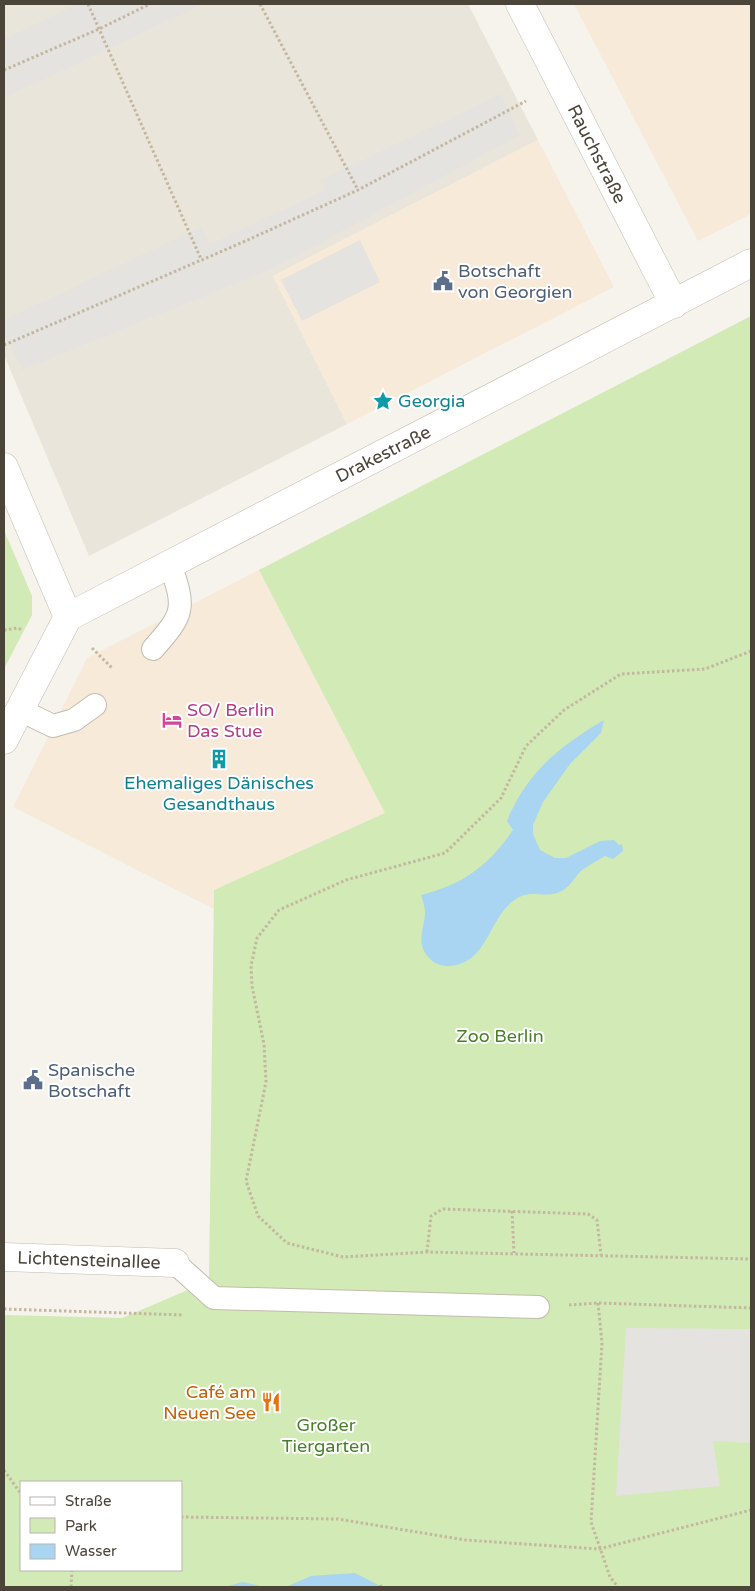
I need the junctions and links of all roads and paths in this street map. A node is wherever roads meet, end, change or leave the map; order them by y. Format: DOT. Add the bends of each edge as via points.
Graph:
graph roads {
  1 [pos="88,4"];
  2 [pos="150,4"];
  3 [pos="260,4"];
  4 [pos="520,4"];
  5 [pos="99,29"];
  6 [pos="4,70"];
  7 [pos="526,101"];
  8 [pos="358,190"];
  9 [pos="202,260"];
  10 [pos="751,264"];
  11 [pos="674,304"];
  12 [pos="4,345"];
  13 [pos="4,466"];
  14 [pos="170,564"];
  15 [pos="68,617"];
  16 [pos="4,630"];
  17 [pos="23,631"];
  18 [pos="92,648"];
  19 [pos="153,649"];
  20 [pos="751,651"];
  21 [pos="112,669"];
  22 [pos="95,705"];
  23 [pos="20,710"];
  24 [pos="4,740"];
  25 [pos="512,1210"];
  26 [pos="427,1252"];
  27 [pos="514,1253"];
  28 [pos="601,1255"];
  29 [pos="4,1257"];
  30 [pos="751,1259"];
  31 [pos="174,1264"];
  32 [pos="214,1298"];
  33 [pos="538,1307"];
  34 [pos="751,1308"];
  35 [pos="4,1309"];
  36 [pos="4,1470"];
  37 [pos="20,1493"];
  38 [pos="751,1510"];
  39 [pos="182,1517"];
  40 [pos="599,1549"];
  41 [pos="72,1571"];
  42 [pos="71,1587"];
  43 [pos="618,1587"];
  1 -- 5 [label="path"];
  2 -- 5 [label="path"];
  3 -- 8 [label="path"];
  4 -- 11 [label="street, Rauchstraße"];
  5 -- 6 [label="path"];
  5 -- 9 [label="path"];
  7 -- 8 [label="path"];
  8 -- 9 [label="path"];
  9 -- 12 [label="path"];
  10 -- 11 [label="street, Drakestraße"];
  11 -- 14 [label="street, Drakestraße"];
  13 -- 15 [label="street"];
  14 -- 15 [label="street, Drakestraße"];
  14 -- 19 [label="lane" via="180,590 180,610 174,625"];
  15 -- 23 [label="street"];
  16 -- 17 [label="path" via="18,628"];
  18 -- 21 [label="path"];
  20 -- 26 [label="path" via="705,669 621,674 564,710 526,746 501,798 445,853 346,880 306,896 279,910 257,938 251,966 252,986 264,1044 266,1082 246,1181 258,1216 287,1244 343,1258"];
  22 -- 23 [label="lane" via="74,720 53,726"];
  23 -- 24 [label="street"];
  25 -- 26 [label="path" via="443,1209 431,1216"];
  25 -- 27 [label="path"];
  25 -- 28 [label="path" via="588,1214 596,1220"];
  26 -- 27 [label="path"];
  27 -- 28 [label="path"];
  28 -- 30 [label="path"];
  29 -- 31 [label="street, Lichtensteinallee"];
  31 -- 32 [label="lane"];
  32 -- 33 [label="lane"];
  32 -- 35 [label="path" via="192,1315"];
  34 -- 40 [label="path" via="598,1304 602,1343 591,1522"];
  36 -- 37 [label="path"];
  38 -- 40 [label="path"];
  39 -- 40 [label="path" via="338,1519 466,1540"];
  40 -- 43 [label="path" via="610,1577"];
  41 -- 42 [label="path"];
}
